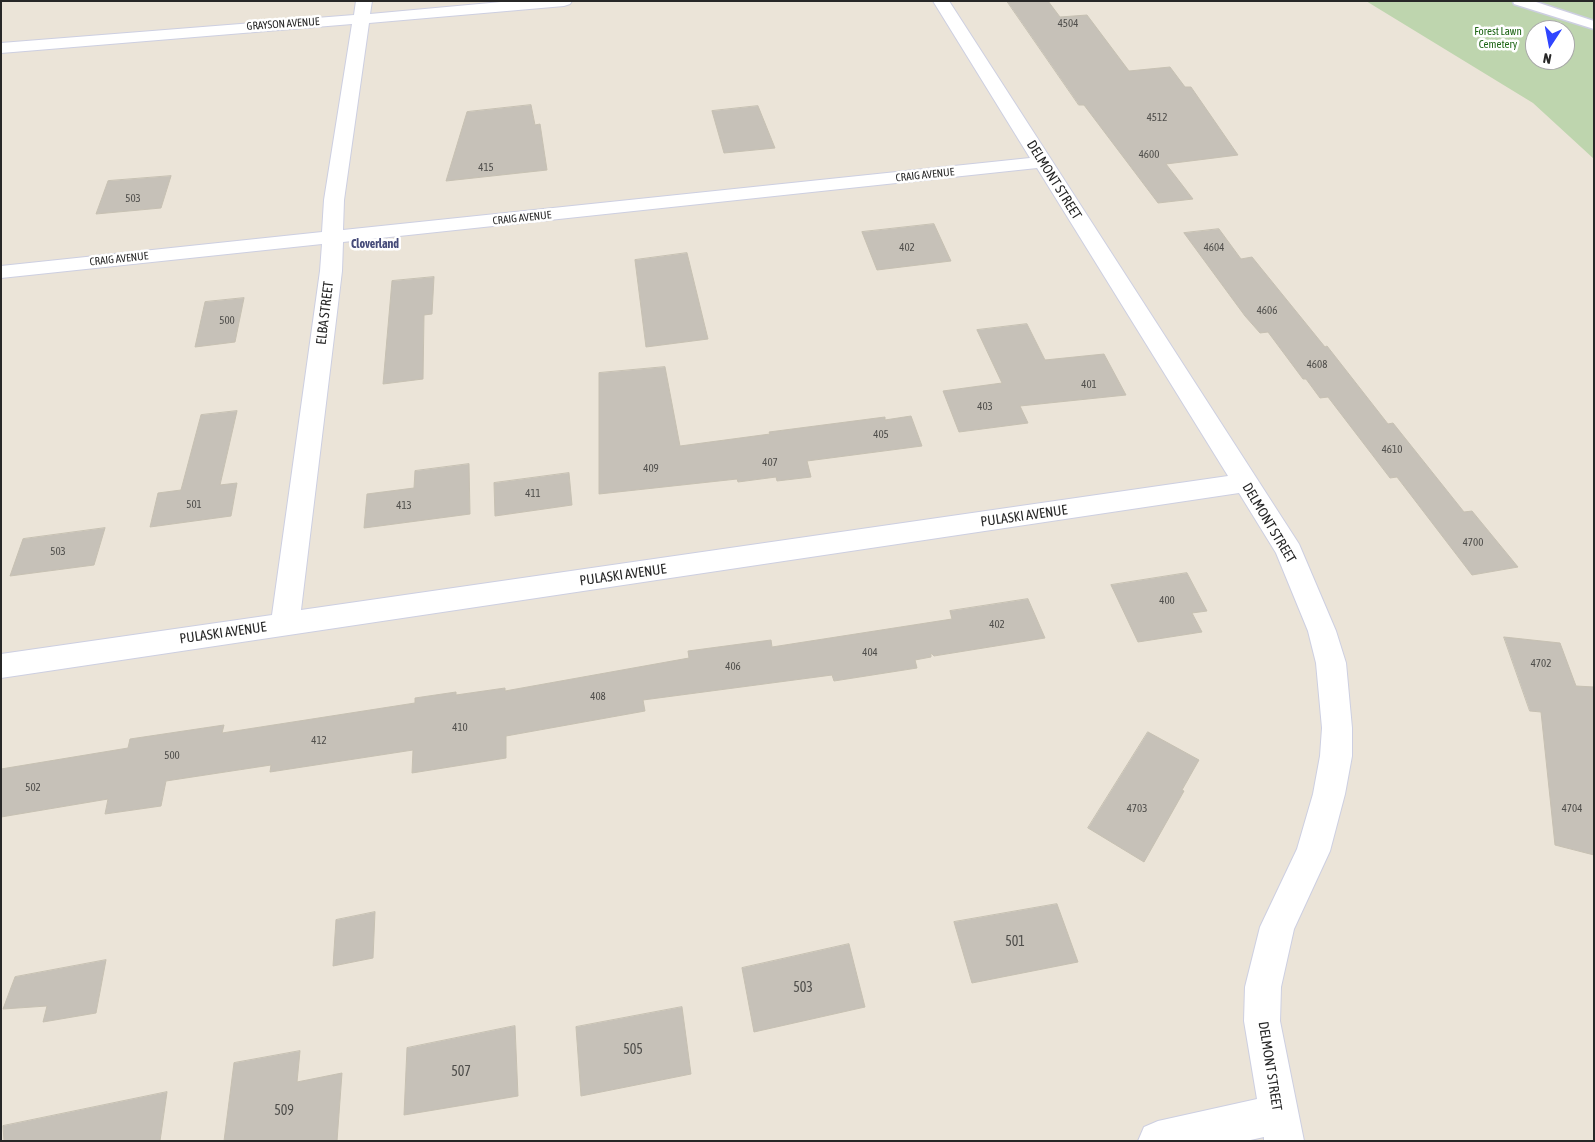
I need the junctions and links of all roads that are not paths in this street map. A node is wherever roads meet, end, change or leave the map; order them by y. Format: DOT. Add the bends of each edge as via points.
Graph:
graph roads {
  1 [pos="564,1"];
  2 [pos="941,1"];
  3 [pos="1519,1"];
  4 [pos="362,10"];
  5 [pos="1594,26"];
  6 [pos="1,48"];
  7 [pos="1043,162"];
  8 [pos="332,237"];
  9 [pos="1,272"];
  10 [pos="1245,483"];
  11 [pos="285,624"];
  12 [pos="1,666"];
  13 [pos="1281,1127"];
  14 [pos="1158,1141"];
  1 -- 4 [label="street, GRAYSON AVENUE" via="398,17"];
  2 -- 7 [label="street, DELMONT STREET"];
  3 -- 5 [label="lane"];
  4 -- 6 [label="street, GRAYSON AVENUE"];
  4 -- 8 [label="street, ELBA STREET" via="334,200"];
  7 -- 8 [label="street, CRAIG AVENUE"];
  7 -- 10 [label="street, DELMONT STREET"];
  8 -- 9 [label="street, CRAIG AVENUE"];
  8 -- 11 [label="street, ELBA STREET" via="331,271"];
  10 -- 11 [label="street, PULASKI AVENUE"];
  10 -- 13 [label="street, DELMONT STREET" via="1289,551 1322,631 1331,662 1337,728 1336,756 1327,803 1313,851 1277,926 1262,986 1262,1021"];
  11 -- 12 [label="street, PULASKI AVENUE"];
  13 -- 14 [label="street"];
}
